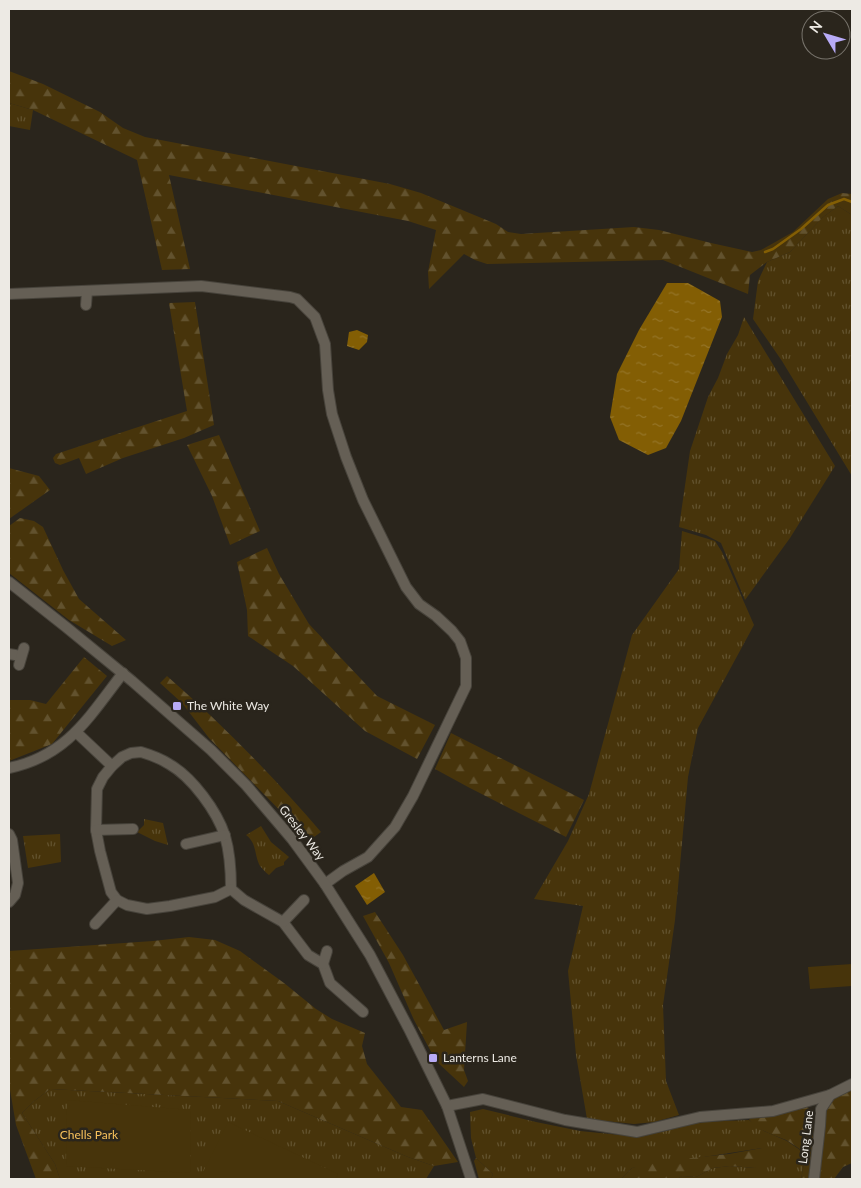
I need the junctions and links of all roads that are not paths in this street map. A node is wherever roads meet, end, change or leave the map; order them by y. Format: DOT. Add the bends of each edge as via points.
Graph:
graph roads {
  1 [pos="87,291"];
  2 [pos="9,294"];
  3 [pos="86,305"];
  4 [pos="9,582"];
  5 [pos="9,654"];
  6 [pos="21,656"];
  7 [pos="122,673"];
  8 [pos="76,732"];
  9 [pos="112,766"];
  10 [pos="9,768"];
  11 [pos="133,829"];
  12 [pos="96,830"];
  13 [pos="9,834"];
  14 [pos="225,835"];
  15 [pos="186,844"];
  16 [pos="325,884"];
  17 [pos="231,890"];
  18 [pos="117,900"];
  19 [pos="304,900"];
  20 [pos="9,902"];
  21 [pos="284,922"];
  22 [pos="95,924"];
  23 [pos="327,951"];
  24 [pos="323,964"];
  25 [pos="364,1012"];
  26 [pos="852,1084"];
  27 [pos="830,1095"];
  28 [pos="446,1106"];
  29 [pos="471,1179"];
  30 [pos="814,1179"];
  1 -- 2 [label="street"];
  1 -- 3 [label="street"];
  1 -- 16 [label="street" via="201,286 297,299 316,317 325,344 332,414 363,500 406,587 460,641 466,658 466,686 413,796 395,827 368,857"];
  4 -- 7 [label="street, Gresley Way"];
  5 -- 6 [label="street"];
  7 -- 8 [label="street"];
  7 -- 16 [label="street, Gresley Way" via="211,750 246,785"];
  8 -- 9 [label="street"];
  8 -- 10 [label="street" via="49,753"];
  9 -- 12 [label="street" via="97,789"];
  9 -- 14 [label="street" via="130,753 141,752 170,764 211,806"];
  11 -- 12 [label="street"];
  12 -- 18 [label="street" via="111,892"];
  13 -- 20 [label="street" via="18,884"];
  14 -- 15 [label="street"];
  14 -- 17 [label="street"];
  16 -- 28 [label="street, Gresley Way" via="370,955"];
  17 -- 18 [label="street" via="215,897 170,906 147,908"];
  17 -- 21 [label="street"];
  18 -- 22 [label="street"];
  19 -- 21 [label="street"];
  21 -- 24 [label="street" via="308,955"];
  23 -- 24 [label="street"];
  24 -- 25 [label="street" via="330,983 352,1008"];
  26 -- 27 [label="street"];
  27 -- 28 [label="street" via="773,1111 700,1117 637,1132 565,1120 483,1099"];
  27 -- 30 [label="street, Long Lane" via="821,1109"];
  28 -- 29 [label="street, Gresley Way"];
}
